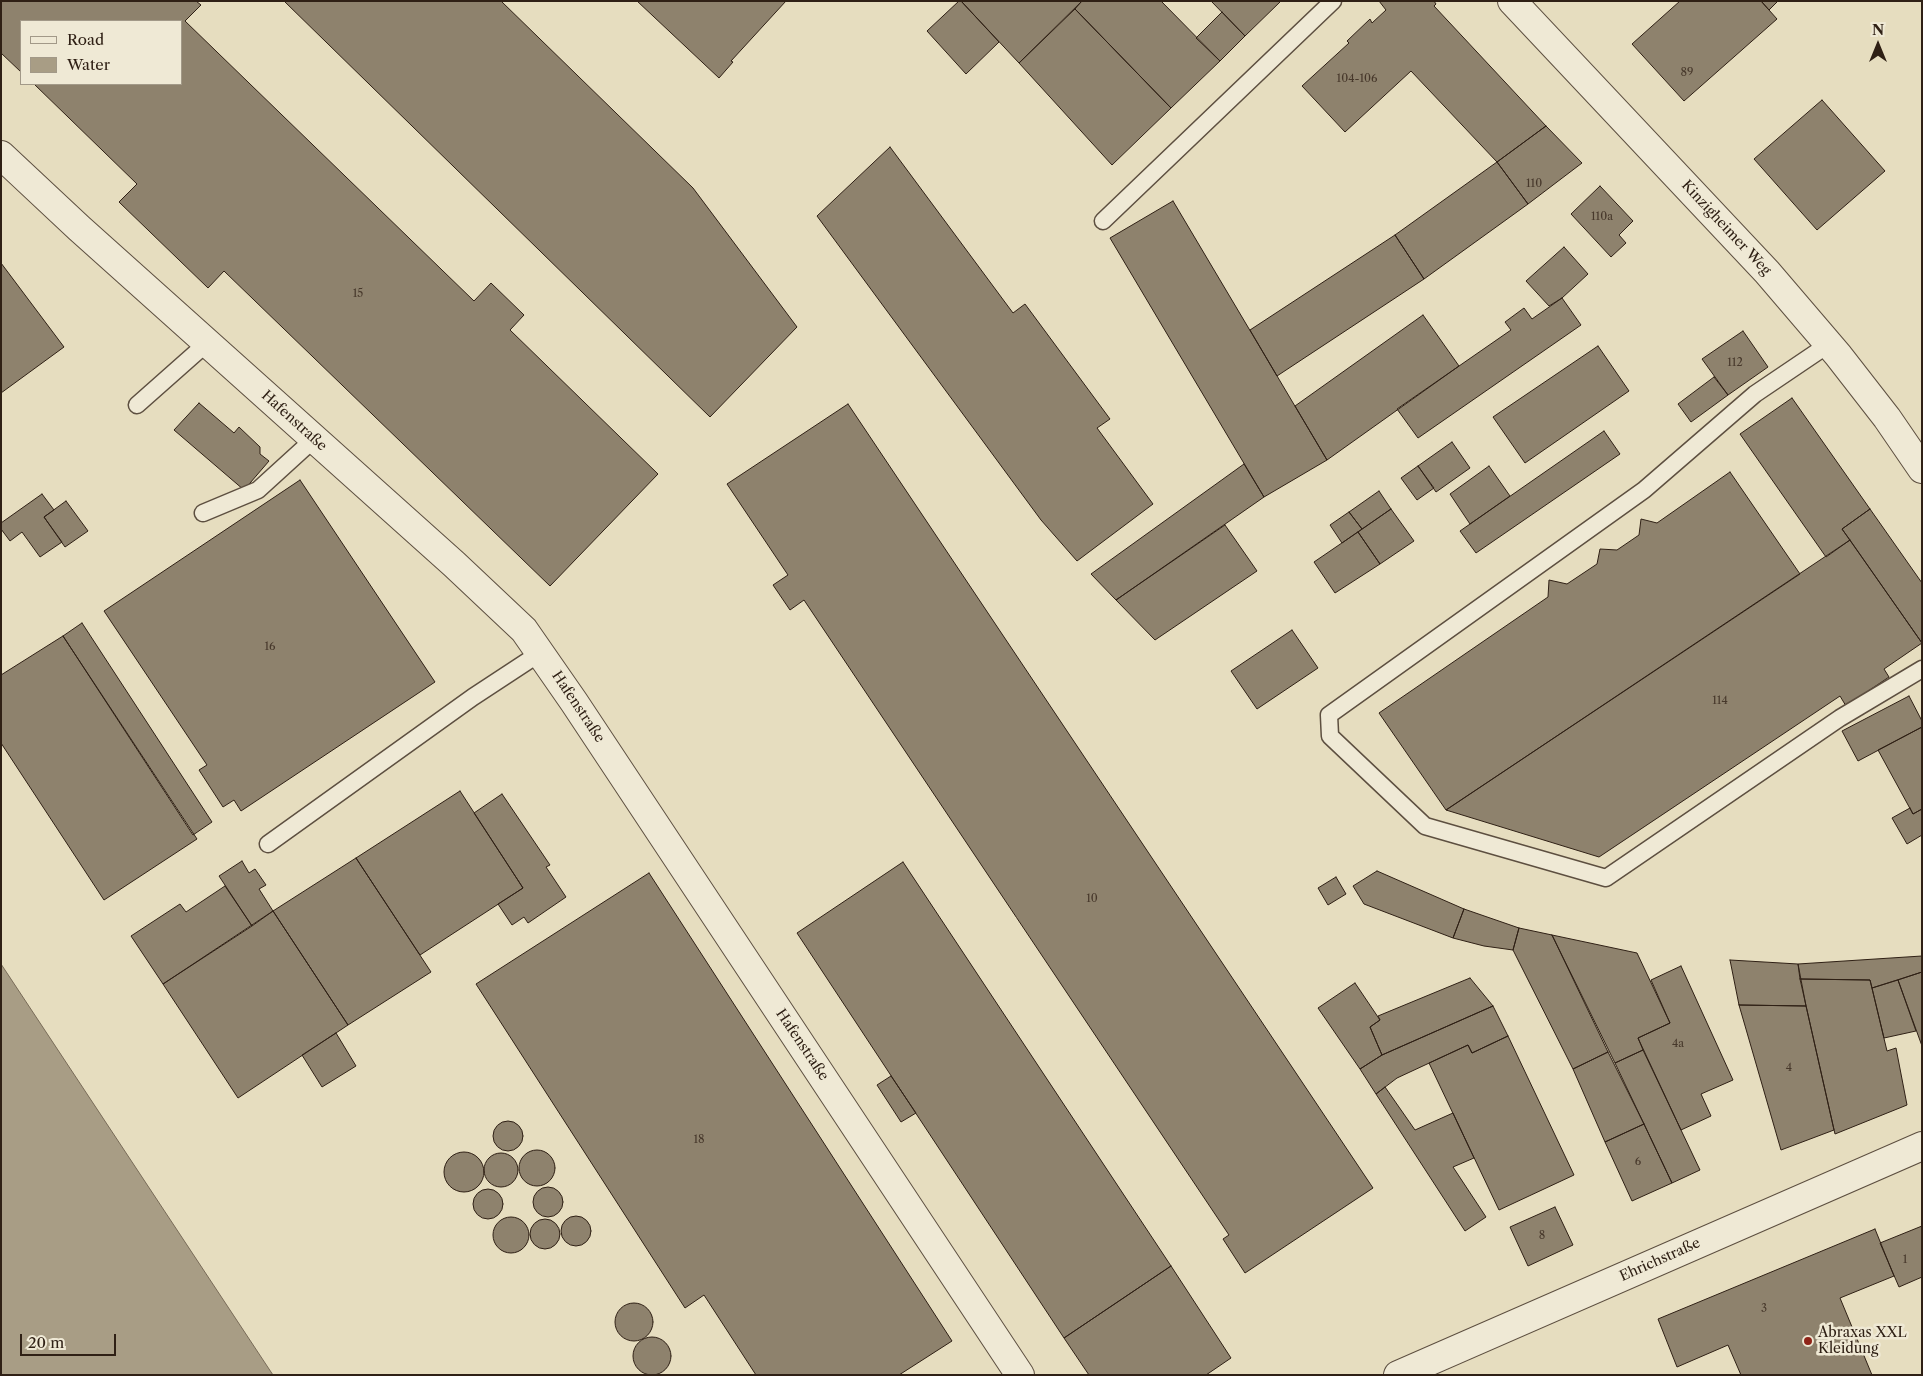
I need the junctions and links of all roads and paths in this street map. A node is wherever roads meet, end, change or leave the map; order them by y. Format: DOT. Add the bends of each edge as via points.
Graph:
graph roads {
  1 [pos="1334,1"];
  2 [pos="1512,1"];
  3 [pos="1,155"];
  4 [pos="1103,221"];
  5 [pos="207,343"];
  6 [pos="1829,344"];
  7 [pos="136,405"];
  8 [pos="314,438"];
  9 [pos="1922,469"];
  10 [pos="203,513"];
  11 [pos="540,653"];
  12 [pos="1922,669"];
  13 [pos="268,844"];
  14 [pos="1922,1146"];
  15 [pos="1020,1375"];
  16 [pos="1398,1375"];
  1 -- 4 [label="lane"];
  2 -- 6 [label="street, Kinzigheimer Weg" via="1767,272"];
  3 -- 5 [label="street, Hafenstraße"];
  5 -- 7 [label="lane"];
  5 -- 8 [label="street, Hafenstraße"];
  6 -- 9 [label="street, Kinzigheimer Weg"];
  6 -- 12 [label="lane" via="1755,394 1644,490 1329,716 1330,736 1424,826 1606,878 1840,718"];
  8 -- 10 [label="lane" via="258,490"];
  8 -- 11 [label="street, Hafenstraße" via="524,630"];
  11 -- 13 [label="lane"];
  11 -- 15 [label="street, Hafenstraße"];
  14 -- 16 [label="street, Ehrichstraße"];
}
